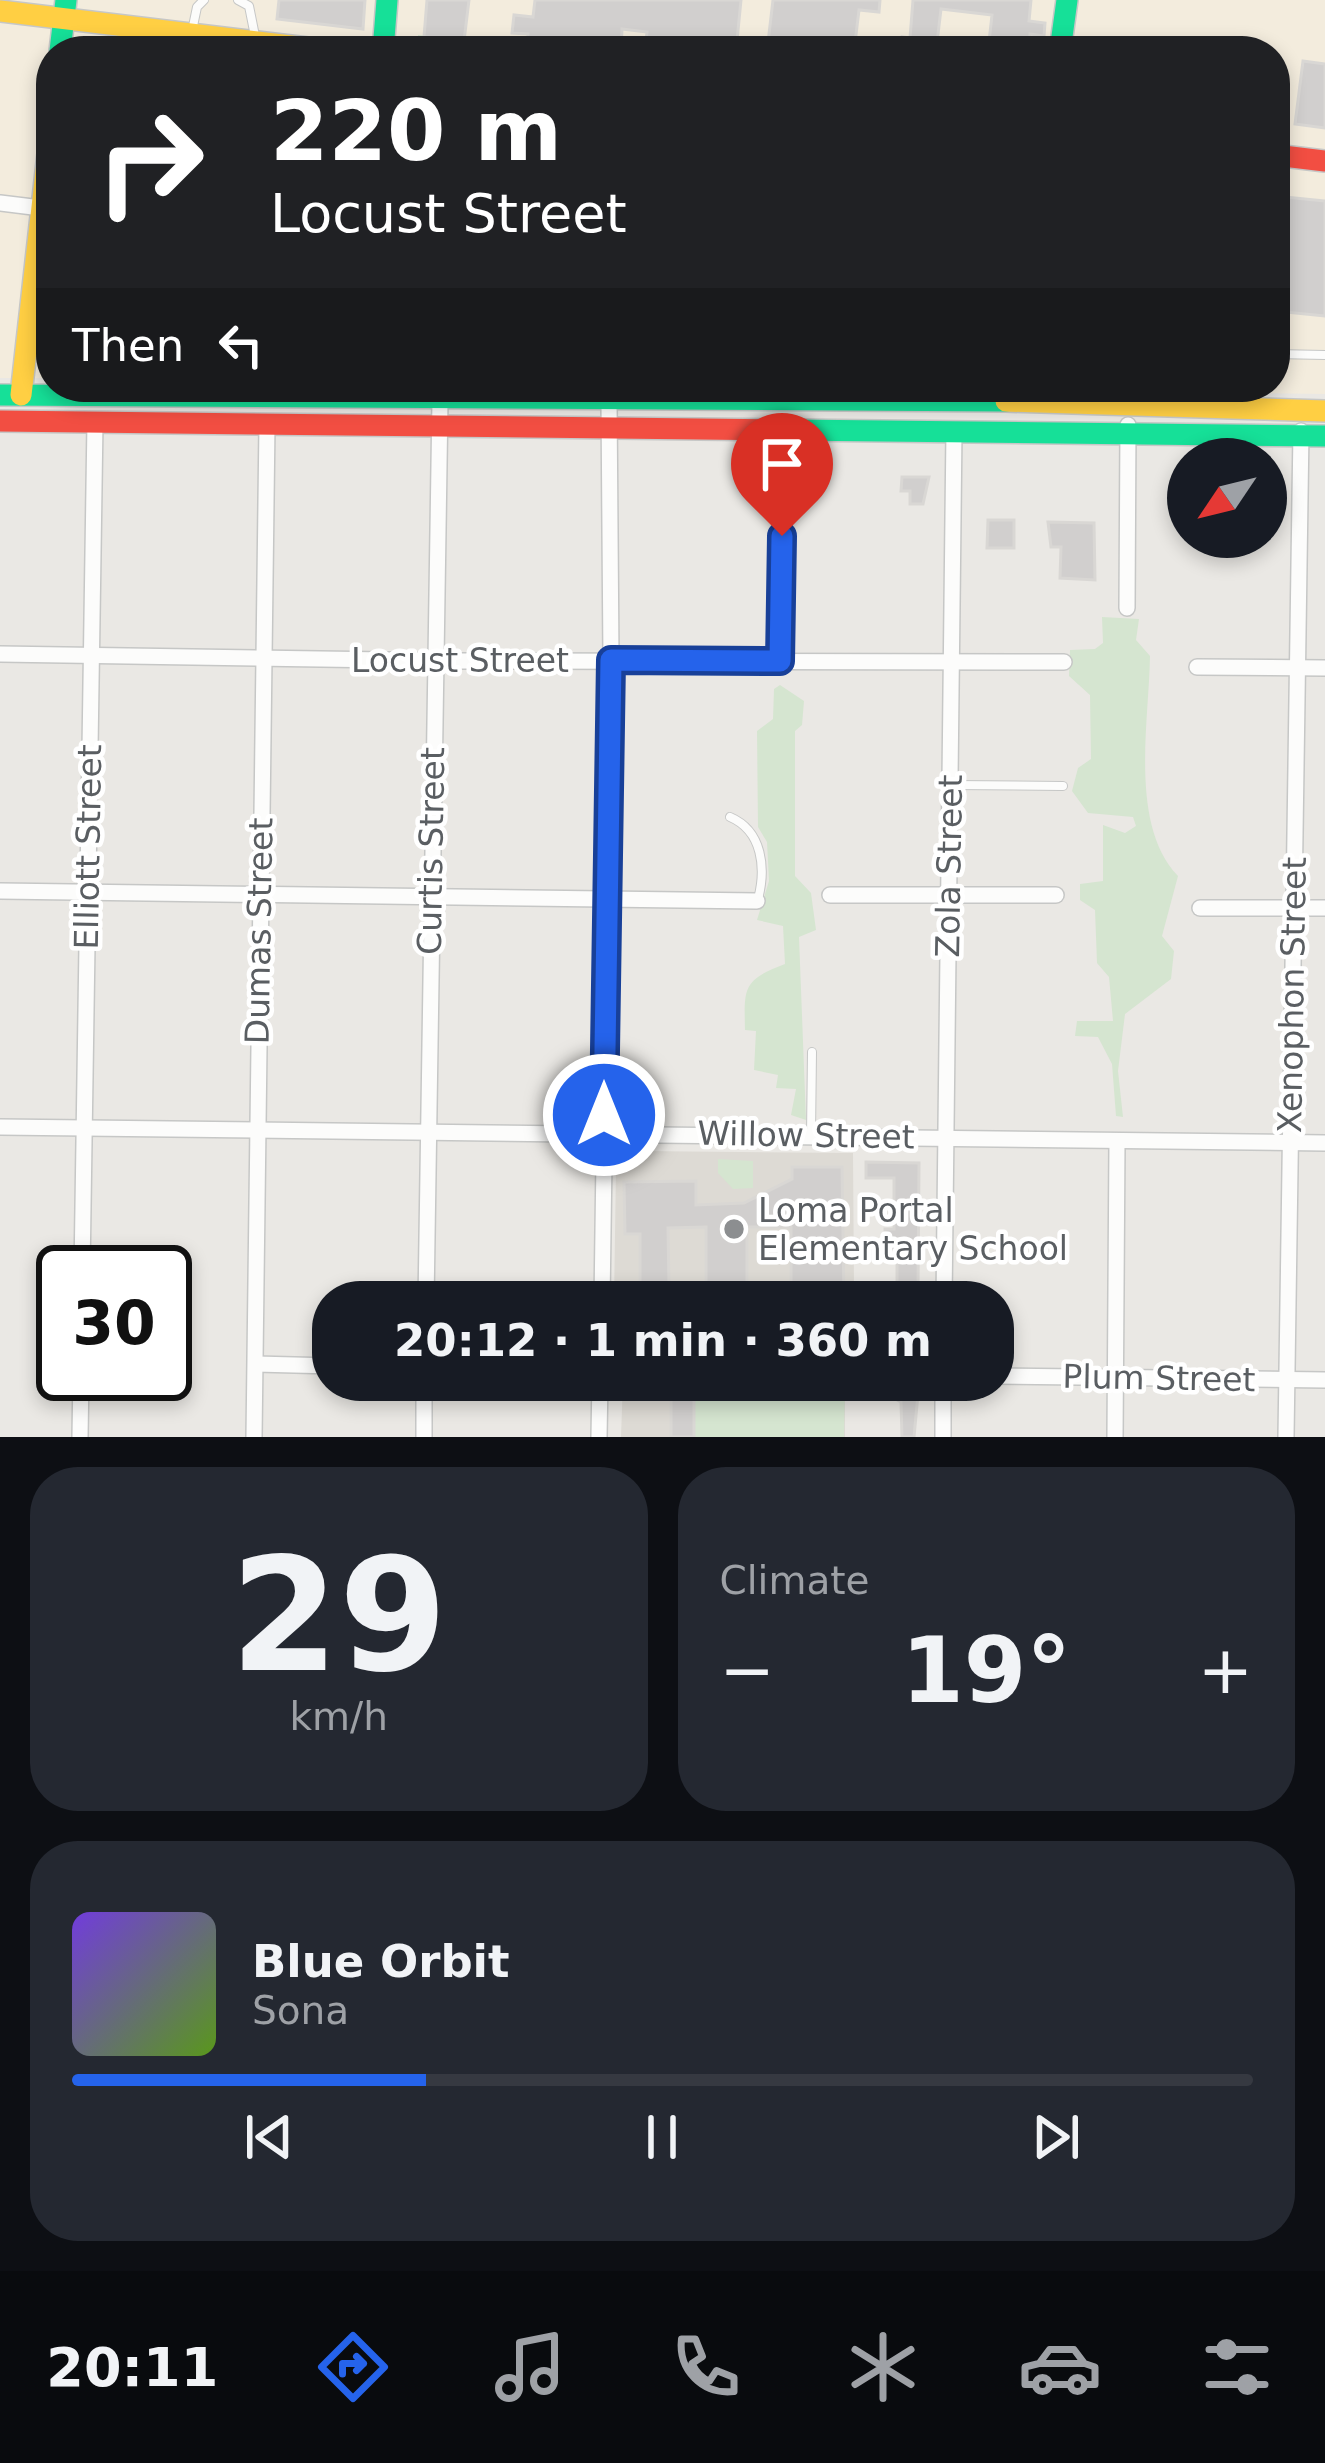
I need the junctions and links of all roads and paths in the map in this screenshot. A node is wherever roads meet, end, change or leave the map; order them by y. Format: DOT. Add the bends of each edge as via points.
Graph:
graph roads {
  1 [pos="204,0"];
  2 [pos="238,0"];
  3 [pos="387,0"];
  4 [pos="1067,0"];
  5 [pos="65,9"];
  6 [pos="0,11"];
  7 [pos="192,34"];
  8 [pos="208,36"];
  9 [pos="255,36"];
  10 [pos="383,36"];
  11 [pos="1062,36"];
  12 [pos="1290,156"];
  13 [pos="1325,160"];
  14 [pos="0,203"];
  15 [pos="36,207"];
  16 [pos="36,290"];
  17 [pos="1290,355"];
  18 [pos="1325,356"];
  19 [pos="10,395"];
  20 [pos="350,402"];
  21 [pos="440,402"];
  22 [pos="609,402"];
  23 [pos="1018,402"];
  24 [pos="1106,402"];
  25 [pos="1128,404"];
  26 [pos="1301,410"];
  27 [pos="1325,411"];
  28 [pos="0,421"];
  29 [pos="95,422"];
  30 [pos="267,424"];
  31 [pos="349,424"];
  32 [pos="441,426"];
  33 [pos="608,428"];
  34 [pos="784,429"];
  35 [pos="954,430"];
  36 [pos="1016,431"];
  37 [pos="1127,433"];
  38 [pos="1301,436"];
  39 [pos="1325,436"];
  40 [pos="1126,608"];
  41 [pos="0,654"];
  42 [pos="91,656"];
  43 [pos="263,658"];
  44 [pos="434,660"];
  45 [pos="611,660"];
  46 [pos="780,661"];
  47 [pos="952,661"];
  48 [pos="1064,662"];
  49 [pos="1196,667"];
  50 [pos="1296,668"];
  51 [pos="1325,668"];
  52 [pos="950,785"];
  53 [pos="1063,786"];
  54 [pos="730,817"];
  55 [pos="0,891"];
  56 [pos="87,892"];
  57 [pos="260,894"];
  58 [pos="830,895"];
  59 [pos="1056,895"];
  60 [pos="430,896"];
  61 [pos="949,896"];
  62 [pos="605,898"];
  63 [pos="757,901"];
  64 [pos="1199,908"];
  65 [pos="1293,908"];
  66 [pos="1325,908"];
  67 [pos="812,1052"];
  68 [pos="0,1126"];
  69 [pos="83,1128"];
  70 [pos="256,1131"];
  71 [pos="429,1132"];
  72 [pos="604,1133"];
  73 [pos="811,1134"];
  74 [pos="946,1138"];
  75 [pos="1117,1141"];
  76 [pos="1290,1142"];
  77 [pos="1325,1143"];
  78 [pos="82,1245"];
  79 [pos="426,1281"];
  80 [pos="602,1281"];
  81 [pos="944,1281"];
  82 [pos="256,1364"];
  83 [pos="312,1365"];
  84 [pos="1014,1376"];
  85 [pos="1115,1377"];
  86 [pos="1287,1380"];
  87 [pos="1325,1380"];
  88 [pos="81,1401"];
  89 [pos="424,1401"];
  90 [pos="600,1401"];
  91 [pos="943,1401"];
  92 [pos="80,1437"];
  93 [pos="254,1437"];
  94 [pos="424,1437"];
  95 [pos="599,1437"];
  96 [pos="943,1437"];
  97 [pos="1114,1437"];
  98 [pos="1286,1437"];
  1 -- 7 [label="lane"];
  2 -- 9 [label="lane" via="249,6"];
  3 -- 10 [label="main road"];
  4 -- 11 [label="main road"];
  5 -- 6 [label="main road"];
  5 -- 7 [label="main road"];
  7 -- 8 [label="main road"];
  12 -- 13 [label="main road"];
  14 -- 15 [label="street"];
  16 -- 19 [label="main road"];
  17 -- 18 [label="lane"];
  20 -- 31 [label="main road"];
  21 -- 32 [label="street, Curtis Street"];
  22 -- 33 [label="street"];
  23 -- 36 [label="main road"];
  24 -- 25 [label="main road"];
  25 -- 26 [label="main road"];
  25 -- 37 [label="street"];
  26 -- 27 [label="main road"];
  26 -- 38 [label="street, Xenophon Street"];
  28 -- 29 [label="main road"];
  29 -- 30 [label="main road"];
  29 -- 42 [label="street, Elliott Street"];
  30 -- 31 [label="main road"];
  30 -- 43 [label="street, Dumas Street"];
  31 -- 32 [label="main road"];
  32 -- 33 [label="main road"];
  32 -- 44 [label="street, Curtis Street"];
  33 -- 34 [label="main road"];
  33 -- 45 [label="street"];
  34 -- 35 [label="main road"];
  34 -- 46 [label="street"];
  35 -- 36 [label="main road"];
  35 -- 47 [label="street, Zola Street"];
  36 -- 37 [label="main road"];
  37 -- 38 [label="main road"];
  37 -- 40 [label="street"];
  38 -- 39 [label="main road"];
  38 -- 50 [label="street, Xenophon Street"];
  41 -- 42 [label="street, Locust Street"];
  42 -- 43 [label="street, Locust Street"];
  42 -- 56 [label="street, Elliott Street"];
  43 -- 44 [label="street, Locust Street"];
  43 -- 57 [label="street, Dumas Street"];
  44 -- 45 [label="street, Locust Street"];
  44 -- 60 [label="street, Curtis Street"];
  45 -- 46 [label="street, Locust Street"];
  45 -- 62 [label="street"];
  46 -- 47 [label="street, Locust Street"];
  47 -- 48 [label="street, Locust Street"];
  47 -- 52 [label="street, Zola Street"];
  49 -- 50 [label="street"];
  50 -- 51 [label="street"];
  50 -- 65 [label="street, Xenophon Street"];
  52 -- 53 [label="lane"];
  52 -- 61 [label="street, Zola Street"];
  54 -- 63 [label="lane" via="756,842 765,874"];
  55 -- 56 [label="street"];
  56 -- 57 [label="street"];
  56 -- 69 [label="street, Elliott Street"];
  57 -- 60 [label="street"];
  57 -- 70 [label="street, Dumas Street"];
  58 -- 61 [label="street"];
  59 -- 61 [label="street"];
  60 -- 62 [label="street"];
  60 -- 71 [label="street, Curtis Street"];
  61 -- 74 [label="street, Zola Street"];
  62 -- 63 [label="street"];
  62 -- 72 [label="street"];
  64 -- 65 [label="street"];
  65 -- 66 [label="street"];
  65 -- 76 [label="street, Xenophon Street"];
  67 -- 73 [label="lane"];
  68 -- 69 [label="street, Willow Street"];
  69 -- 70 [label="street, Willow Street"];
  69 -- 78 [label="street, Elliott Street"];
  70 -- 71 [label="street, Willow Street"];
  70 -- 82 [label="street, Dumas Street"];
  71 -- 72 [label="street, Willow Street"];
  71 -- 79 [label="street, Curtis Street"];
  72 -- 73 [label="street, Willow Street"];
  72 -- 80 [label="street"];
  73 -- 74 [label="street, Willow Street"];
  74 -- 75 [label="street, Willow Street"];
  74 -- 81 [label="street, Zola Street"];
  75 -- 76 [label="street, Willow Street"];
  75 -- 85 [label="street"];
  76 -- 77 [label="street, Willow Street"];
  76 -- 86 [label="street, Xenophon Street"];
  82 -- 83 [label="street"];
  82 -- 93 [label="street, Dumas Street"];
  84 -- 85 [label="street, Plum Street"];
  85 -- 86 [label="street, Plum Street"];
  85 -- 97 [label="street"];
  86 -- 87 [label="street, Plum Street"];
  86 -- 98 [label="street, Xenophon Street"];
  88 -- 92 [label="street"];
  89 -- 94 [label="street"];
  90 -- 95 [label="street"];
  91 -- 96 [label="street"];
}
